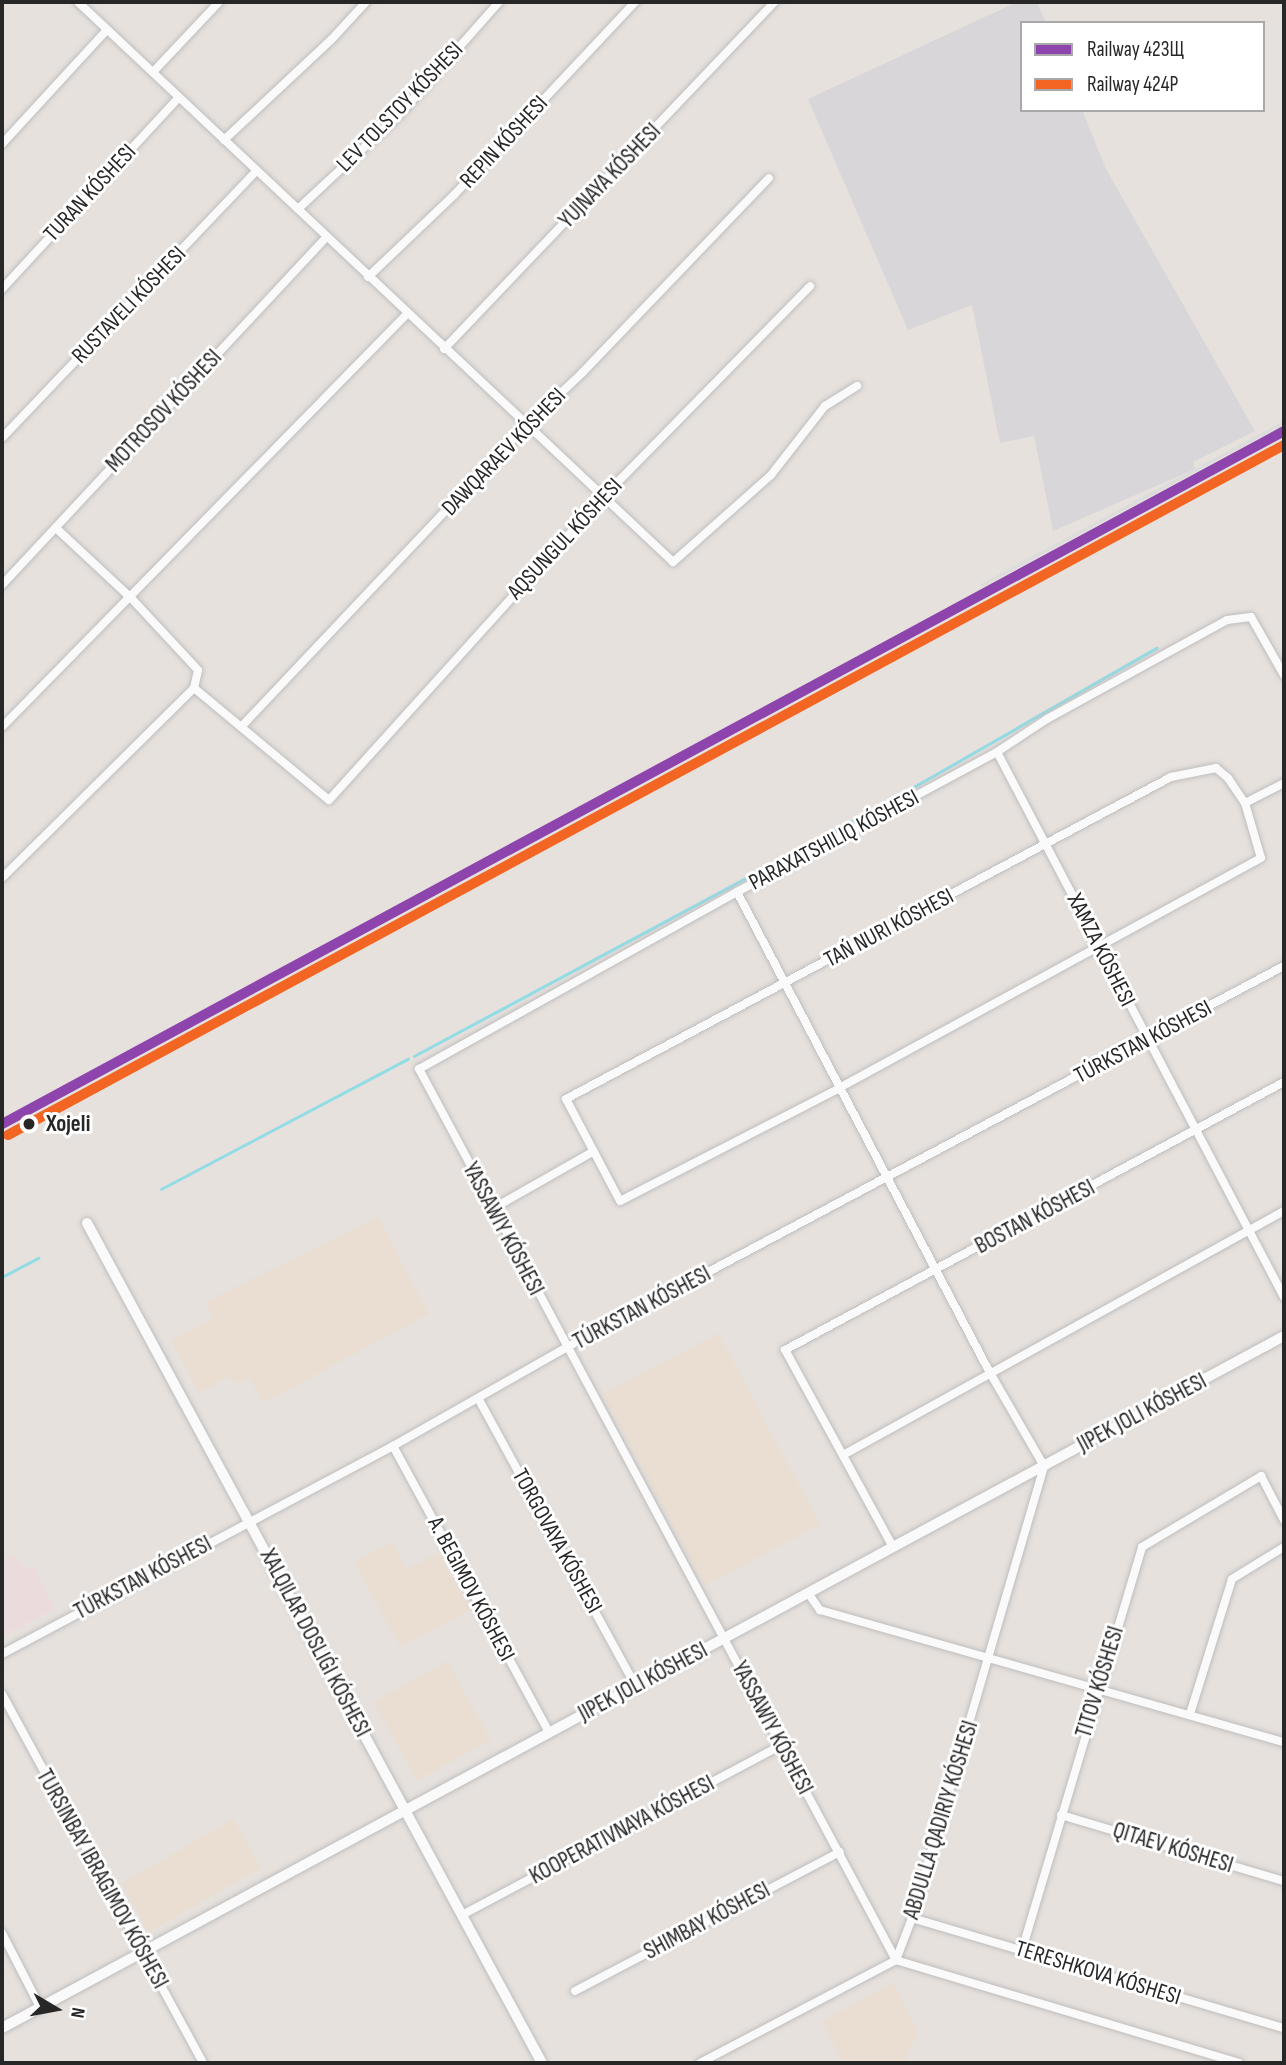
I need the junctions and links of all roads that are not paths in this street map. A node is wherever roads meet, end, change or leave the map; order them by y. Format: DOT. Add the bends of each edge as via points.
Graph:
graph roads {
  1 [pos="219,2"];
  2 [pos="366,2"];
  3 [pos="499,2"];
  4 [pos="635,2"];
  5 [pos="775,2"];
  6 [pos="82,3"];
  7 [pos="107,30"];
  8 [pos="153,72"];
  9 [pos="179,97"];
  10 [pos="224,140"];
  11 [pos="2,144"];
  12 [pos="256,171"];
  13 [pos="769,178"];
  14 [pos="298,209"];
  15 [pos="326,237"];
  16 [pos="368,277"];
  17 [pos="810,286"];
  18 [pos="2,289"];
  19 [pos="407,314"];
  20 [pos="444,349"];
  21 [pos="857,386"];
  22 [pos="526,426"];
  23 [pos="2,438"];
  24 [pos="602,498"];
  25 [pos="56,528"];
  26 [pos="2,585"];
  27 [pos="131,598"];
  28 [pos="1284,675"];
  29 [pos="194,688"];
  30 [pos="2,727"];
  31 [pos="242,727"];
  32 [pos="997,752"];
  33 [pos="1284,783"];
  34 [pos="1245,803"];
  35 [pos="1047,844"];
  36 [pos="2,878"];
  37 [pos="737,892"];
  38 [pos="1100,947"];
  39 [pos="1284,967"];
  40 [pos="785,984"];
  41 [pos="1147,1040"];
  42 [pos="1284,1082"];
  43 [pos="840,1088"];
  44 [pos="1196,1132"];
  45 [pos="594,1151"];
  46 [pos="888,1179"];
  47 [pos="492,1209"];
  48 [pos="1284,1211"];
  49 [pos="87,1223"];
  50 [pos="1249,1231"];
  51 [pos="936,1269"];
  52 [pos="1284,1297"];
  53 [pos="1284,1336"];
  54 [pos="567,1348"];
  55 [pos="990,1373"];
  56 [pos="478,1398"];
  57 [pos="393,1446"];
  58 [pos="843,1455"];
  59 [pos="1044,1466"];
  60 [pos="249,1520"];
  61 [pos="1284,1520"];
  62 [pos="893,1547"];
  63 [pos="1284,1548"];
  64 [pos="808,1593"];
  65 [pos="724,1638"];
  66 [pos="2,1654"];
  67 [pos="990,1656"];
  68 [pos="635,1685"];
  69 [pos="1098,1687"];
  70 [pos="2,1694"];
  71 [pos="1190,1714"];
  72 [pos="549,1732"];
  73 [pos="1284,1742"];
  74 [pos="782,1745"];
  75 [pos="405,1810"];
  76 [pos="1061,1815"];
  77 [pos="840,1852"];
  78 [pos="1284,1881"];
  79 [pos="462,1915"];
  80 [pos="912,1918"];
  81 [pos="2,1933"];
  82 [pos="1022,1950"];
  83 [pos="142,1952"];
  84 [pos="896,1960"];
  85 [pos="575,1991"];
  86 [pos="40,2007"];
  87 [pos="2,2028"];
  88 [pos="1284,2028"];
  89 [pos="202,2063"];
  90 [pos="542,2063"];
  91 [pos="700,2063"];
  92 [pos="1239,2063"];
  1 -- 8 [label="street"];
  2 -- 10 [label="street"];
  3 -- 14 [label="street, LEV TOLSTOY KÓSHESI" via="400,114"];
  4 -- 16 [label="street, REPIN KÓSHESI" via="454,195"];
  5 -- 20 [label="street, YUJNAYA KÓSHESI"];
  6 -- 7 [label="street"];
  7 -- 8 [label="street"];
  7 -- 11 [label="street"];
  8 -- 9 [label="street"];
  9 -- 10 [label="street"];
  9 -- 18 [label="street, TURAN KÓSHESI"];
  10 -- 12 [label="street"];
  12 -- 14 [label="street"];
  12 -- 23 [label="street, RUSTAVELI KÓSHESI"];
  13 -- 22 [label="street, DAWQARAEV KÓSHESI"];
  14 -- 15 [label="street"];
  15 -- 16 [label="street"];
  15 -- 25 [label="street, MOTROSOV KÓSHESI"];
  16 -- 19 [label="street"];
  17 -- 24 [label="street, AQSUNGUL KÓSHESI"];
  19 -- 20 [label="street"];
  19 -- 27 [label="street"];
  20 -- 22 [label="street"];
  21 -- 24 [label="street" via="825,407 771,475 673,562"];
  22 -- 24 [label="street"];
  22 -- 31 [label="street, DAWQARAEV KÓSHESI"];
  24 -- 31 [label="street, AQSUNGUL KÓSHESI" via="329,800"];
  25 -- 26 [label="street, MOTROSOV KÓSHESI"];
  25 -- 27 [label="street"];
  27 -- 29 [label="street" via="198,670"];
  27 -- 30 [label="street"];
  28 -- 32 [label="street" via="1251,617 1227,620"];
  29 -- 31 [label="street"];
  29 -- 36 [label="street"];
  32 -- 35 [label="street, XAMZA KÓSHESI"];
  32 -- 37 [label="street"];
  33 -- 34 [label="street"];
  34 -- 35 [label="street" via="1216,768 1171,777"];
  34 -- 38 [label="street" via="1261,858"];
  35 -- 38 [label="street, XAMZA KÓSHESI"];
  35 -- 40 [label="street"];
  37 -- 40 [label="street"];
  37 -- 47 [label="street, YASSAWIY KÓSHESI" via="419,1069"];
  38 -- 41 [label="street, XAMZA KÓSHESI"];
  38 -- 43 [label="street"];
  39 -- 41 [label="street, TÚRKSTAN KÓSHESI"];
  40 -- 43 [label="street"];
  40 -- 45 [label="street" via="566,1099"];
  41 -- 44 [label="street, XAMZA KÓSHESI"];
  41 -- 46 [label="street, TÚRKSTAN KÓSHESI"];
  42 -- 44 [label="street, BOSTAN KÓSHESI"];
  43 -- 45 [label="street" via="620,1200"];
  43 -- 46 [label="street"];
  44 -- 50 [label="street, XAMZA KÓSHESI"];
  44 -- 51 [label="street, BOSTAN KÓSHESI"];
  45 -- 47 [label="street"];
  46 -- 51 [label="street"];
  46 -- 54 [label="street, TÚRKSTAN KÓSHESI"];
  47 -- 54 [label="street, YASSAWIY KÓSHESI"];
  48 -- 50 [label="street"];
  49 -- 60 [label="street"];
  50 -- 52 [label="street, XAMZA KÓSHESI"];
  50 -- 55 [label="street"];
  51 -- 55 [label="street"];
  51 -- 58 [label="street, BOSTAN KÓSHESI" via="785,1350"];
  53 -- 59 [label="street"];
  54 -- 56 [label="street, TÚRKSTAN KÓSHESI"];
  54 -- 65 [label="street, YASSAWIY KÓSHESI"];
  55 -- 58 [label="street"];
  55 -- 59 [label="street"];
  56 -- 57 [label="street, TÚRKSTAN KÓSHESI"];
  56 -- 68 [label="street, TORGOVAYA KÓSHESI"];
  57 -- 60 [label="street, TÚRKSTAN KÓSHESI"];
  57 -- 72 [label="street, A. BEGIMOV KÓSHESI"];
  58 -- 62 [label="street"];
  59 -- 62 [label="street"];
  59 -- 67 [label="street"];
  60 -- 66 [label="street, TÚRKSTAN KÓSHESI"];
  60 -- 75 [label="street"];
  61 -- 69 [label="street, TITOV KÓSHESI" via="1261,1476 1142,1547"];
  62 -- 64 [label="street"];
  63 -- 71 [label="street" via="1232,1579"];
  64 -- 65 [label="street"];
  64 -- 67 [label="street" via="820,1610"];
  65 -- 68 [label="street"];
  65 -- 74 [label="street, YASSAWIY KÓSHESI"];
  67 -- 69 [label="street"];
  67 -- 80 [label="street"];
  68 -- 72 [label="street"];
  69 -- 71 [label="street"];
  69 -- 76 [label="street, TITOV KÓSHESI"];
  70 -- 83 [label="street, TURSINBAY IBRAGIMOV KÓSHESI"];
  71 -- 73 [label="street"];
  72 -- 75 [label="street"];
  74 -- 77 [label="street, YASSAWIY KÓSHESI"];
  74 -- 79 [label="street, KOOPERATIVNAYA KÓSHESI"];
  75 -- 79 [label="street"];
  75 -- 83 [label="street"];
  76 -- 78 [label="street, QITAEV KÓSHESI"];
  76 -- 82 [label="street, TITOV KÓSHESI"];
  77 -- 84 [label="street, YASSAWIY KÓSHESI"];
  77 -- 85 [label="street, SHIMBAY KÓSHESI"];
  79 -- 90 [label="street"];
  80 -- 82 [label="street, TERESHKOVA KÓSHESI"];
  80 -- 84 [label="street"];
  81 -- 86 [label="street"];
  82 -- 88 [label="street, TERESHKOVA KÓSHESI"];
  83 -- 86 [label="street"];
  83 -- 89 [label="street, TURSINBAY IBRAGIMOV KÓSHESI"];
  84 -- 91 [label="street"];
  84 -- 92 [label="street"];
  86 -- 87 [label="street"];
}
